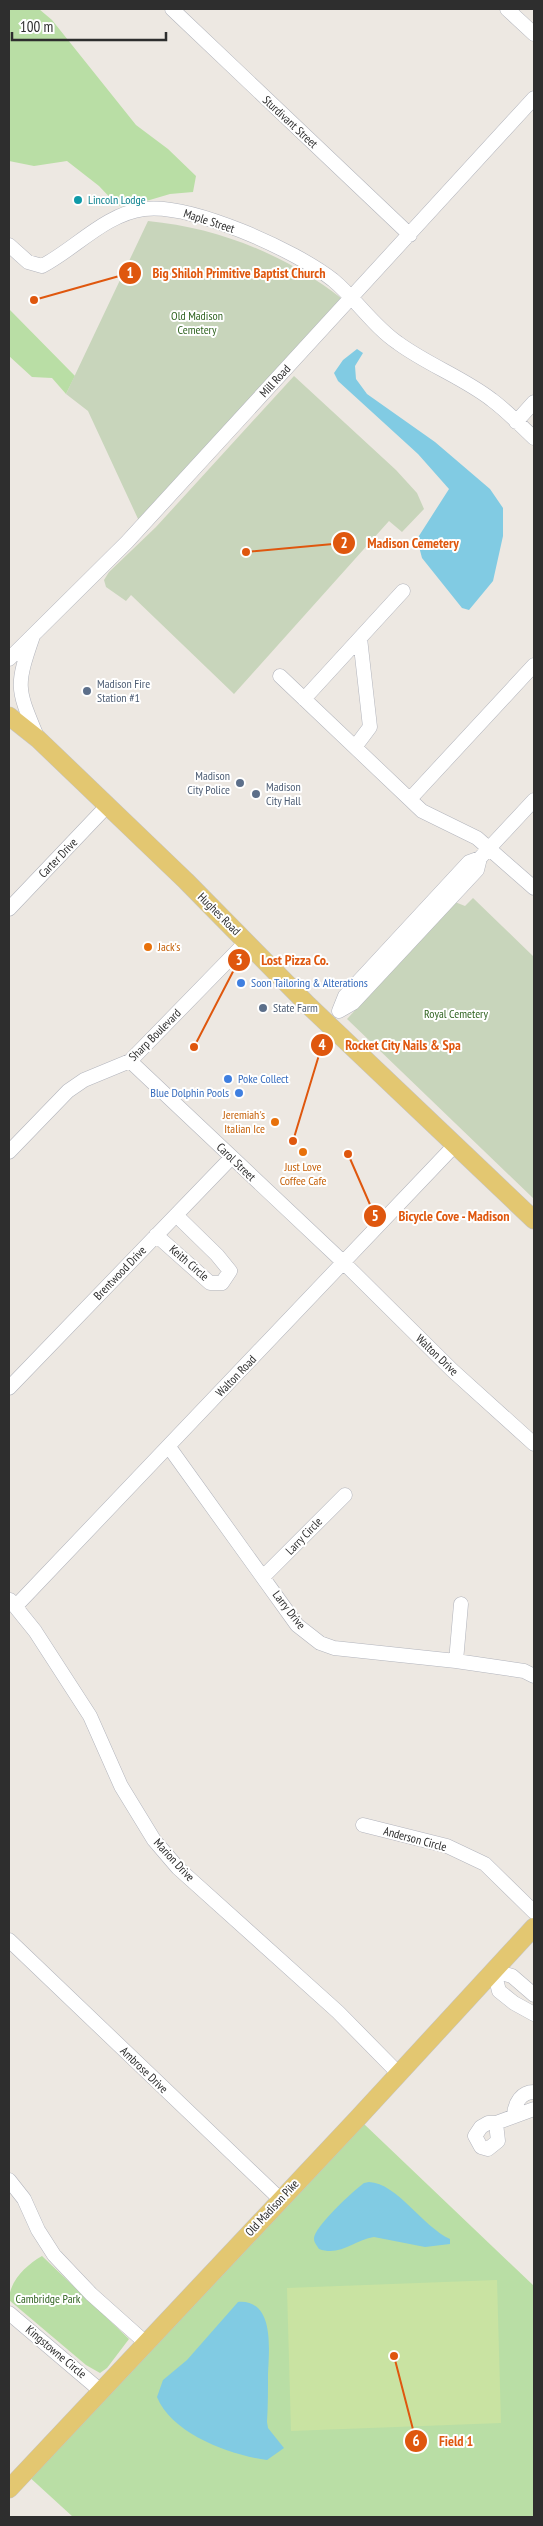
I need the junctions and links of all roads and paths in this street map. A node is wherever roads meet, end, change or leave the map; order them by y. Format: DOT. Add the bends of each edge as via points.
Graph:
graph roads {
  1 [pos="172,9"];
  2 [pos="507,9"];
  3 [pos="534,34"];
  4 [pos="534,98"];
  5 [pos="410,235"];
  6 [pos="9,245"];
  7 [pos="352,298"];
  8 [pos="534,402"];
  9 [pos="516,422"];
  10 [pos="534,438"];
  11 [pos="403,591"];
  12 [pos="35,632"];
  13 [pos="360,638"];
  14 [pos="9,659"];
  15 [pos="534,666"];
  16 [pos="280,676"];
  17 [pos="304,699"];
  18 [pos="9,716"];
  19 [pos="38,739"];
  20 [pos="355,747"];
  21 [pos="410,799"];
  22 [pos="534,800"];
  23 [pos="107,806"];
  24 [pos="490,848"];
  25 [pos="534,888"];
  26 [pos="11,903"];
  27 [pos="246,942"];
  28 [pos="333,1017"];
  29 [pos="130,1061"];
  30 [pos="455,1145"];
  31 [pos="9,1152"];
  32 [pos="231,1158"];
  33 [pos="176,1215"];
  34 [pos="534,1220"];
  35 [pos="156,1235"];
  36 [pos="342,1262"];
  37 [pos="9,1388"];
  38 [pos="534,1444"];
  39 [pos="169,1447"];
  40 [pos="345,1494"];
  41 [pos="263,1577"];
  42 [pos="12,1602"];
  43 [pos="461,1604"];
  44 [pos="456,1661"];
  45 [pos="534,1676"];
  46 [pos="363,1825"];
  47 [pos="534,1912"];
  48 [pos="534,1927"];
  49 [pos="9,1940"];
  50 [pos="494,1971"];
  51 [pos="534,1995"];
  52 [pos="534,2014"];
  53 [pos="398,2073"];
  54 [pos="534,2092"];
  55 [pos="534,2109"];
  56 [pos="514,2115"];
  57 [pos="496,2123"];
  58 [pos="9,2180"];
  59 [pos="280,2199"];
  60 [pos="9,2313"];
  61 [pos="147,2344"];
  62 [pos="102,2392"];
  63 [pos="9,2489"];
  1 -- 5 [label="street, Sturdivant Street"];
  2 -- 3 [label="street"];
  4 -- 5 [label="street, Mill Road"];
  5 -- 7 [label="street, Mill Road"];
  6 -- 7 [label="street, Maple Street" via="28,262 42,266 126,214 144,209 170,210 191,214 272,244 332,279"];
  7 -- 9 [label="street, Maple Street" via="398,344 492,399"];
  7 -- 12 [label="street, Mill Road" via="127,542"];
  8 -- 9 [label="street"];
  9 -- 10 [label="street, Maple Street"];
  11 -- 13 [label="street"];
  12 -- 14 [label="street, Mill Road"];
  12 -- 19 [label="street" via="20,675 20,690"];
  13 -- 17 [label="street"];
  13 -- 20 [label="street" via="370,727"];
  15 -- 21 [label="street"];
  16 -- 17 [label="street"];
  17 -- 20 [label="street"];
  18 -- 19 [label="main road, Hughes Road"];
  19 -- 23 [label="main road, Hughes Road"];
  20 -- 21 [label="street"];
  21 -- 24 [label="street" via="422,811 477,838"];
  22 -- 24 [label="street"];
  23 -- 26 [label="street, Carter Drive"];
  23 -- 27 [label="main road, Hughes Road"];
  24 -- 25 [label="street"];
  24 -- 28 [label="street" via="480,858 469,862 425,917 345,996"];
  27 -- 28 [label="main road, Hughes Road"];
  27 -- 29 [label="street, Sharp Boulevard"];
  28 -- 30 [label="main road, Hughes Road"];
  29 -- 31 [label="street, Sharp Boulevard" via="84,1080 68,1091"];
  29 -- 32 [label="street, Carol Street"];
  30 -- 34 [label="main road, Hughes Road"];
  30 -- 36 [label="street, Walton Road"];
  32 -- 33 [label="street, Brentwood Drive"];
  32 -- 36 [label="street, Carol Street"];
  33 -- 35 [label="street, Brentwood Drive"];
  33 -- 35 [label="street, Keith Circle" via="230,1271 222,1283 210,1283"];
  35 -- 37 [label="street, Brentwood Drive"];
  36 -- 38 [label="street, Walton Drive" via="452,1370"];
  36 -- 39 [label="street, Walton Road"];
  39 -- 41 [label="street, Larry Drive"];
  39 -- 42 [label="street, Walton Road"];
  40 -- 41 [label="street, Larry Circle"];
  41 -- 44 [label="street, Larry Drive" via="298,1625 320,1643 334,1648"];
  42 -- 53 [label="street, Marion Drive" via="35,1631 90,1716 122,1786 154,1840 178,1868 338,2012"];
  43 -- 44 [label="street"];
  44 -- 45 [label="street, Larry Drive" via="524,1671"];
  46 -- 47 [label="street, Anderson Circle" via="447,1846 484,1864"];
  48 -- 50 [label="main road, Old Madison Pike"];
  49 -- 59 [label="street, Ambrose Drive"];
  50 -- 51 [label="street" via="512,1976"];
  50 -- 52 [label="street" via="499,1991"];
  50 -- 53 [label="main road, Old Madison Pike"];
  53 -- 59 [label="main road, Old Madison Pike"];
  54 -- 56 [label="street" via="518,2100"];
  55 -- 56 [label="street"];
  56 -- 57 [label="street"];
  58 -- 61 [label="street" via="24,2199 54,2255 91,2294"];
  59 -- 61 [label="main road, Old Madison Pike"];
  60 -- 62 [label="street, Kingstowne Circle"];
  61 -- 62 [label="main road, Old Madison Pike"];
  62 -- 63 [label="main road, Old Madison Pike"];
}
